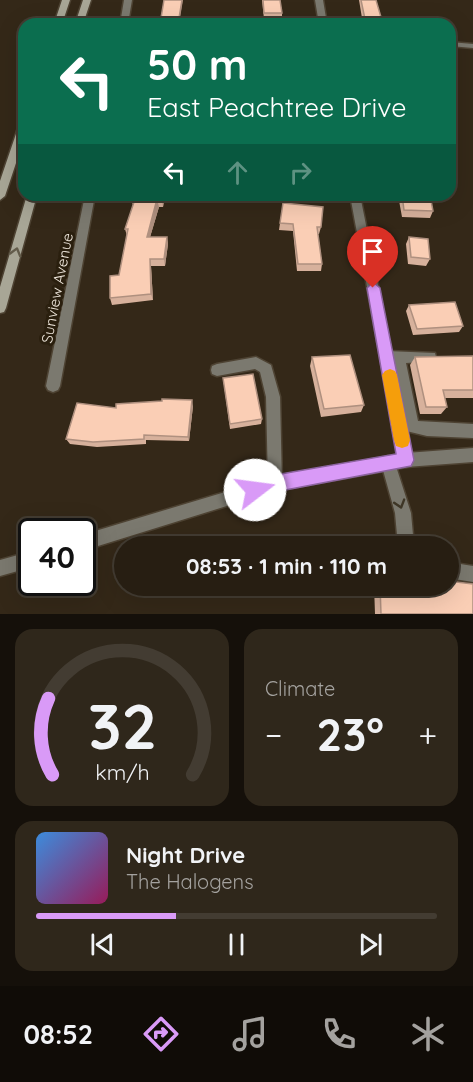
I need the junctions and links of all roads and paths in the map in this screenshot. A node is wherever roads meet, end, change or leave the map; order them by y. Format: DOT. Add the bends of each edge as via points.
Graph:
graph roads {
  1 [pos="66,0"];
  2 [pos="87,0"];
  3 [pos="129,0"];
  4 [pos="319,0"];
  5 [pos="60,18"];
  6 [pos="82,18"];
  7 [pos="125,18"];
  8 [pos="322,18"];
  9 [pos="456,45"];
  10 [pos="473,46"];
  11 [pos="18,142"];
  12 [pos="0,196"];
  13 [pos="30,201"];
  14 [pos="89,201"];
  15 [pos="357,201"];
  16 [pos="0,308"];
  17 [pos="392,357"];
  18 [pos="441,357"];
  19 [pos="217,370"];
  20 [pos="52,386"];
  21 [pos="406,425"];
  22 [pos="473,431"];
  23 [pos="473,455"];
  24 [pos="406,460"];
  25 [pos="388,464"];
  26 [pos="275,484"];
  27 [pos="405,536"];
  28 [pos="96,539"];
  29 [pos="18,563"];
  30 [pos="0,568"];
  1 -- 5 [label="main road"];
  2 -- 6 [label="main road"];
  3 -- 7 [label="street"];
  4 -- 8 [label="street"];
  9 -- 10 [label="street"];
  11 -- 12 [label="main road"];
  16 -- 13 [label="main road, one-way"];
  14 -- 20 [label="street, Sunview Avenue"];
  15 -- 17 [label="street"];
  17 -- 18 [label="street"];
  17 -- 21 [label="street"];
  19 -- 26 [label="street" via="256,363 266,369 273,397"];
  21 -- 22 [label="street"];
  21 -- 24 [label="street"];
  23 -- 24 [label="street"];
  24 -- 25 [label="street"];
  25 -- 26 [label="street"];
  25 -- 27 [label="street, one-way" via="403,513"];
  26 -- 28 [label="street"];
  29 -- 30 [label="street"];
}
